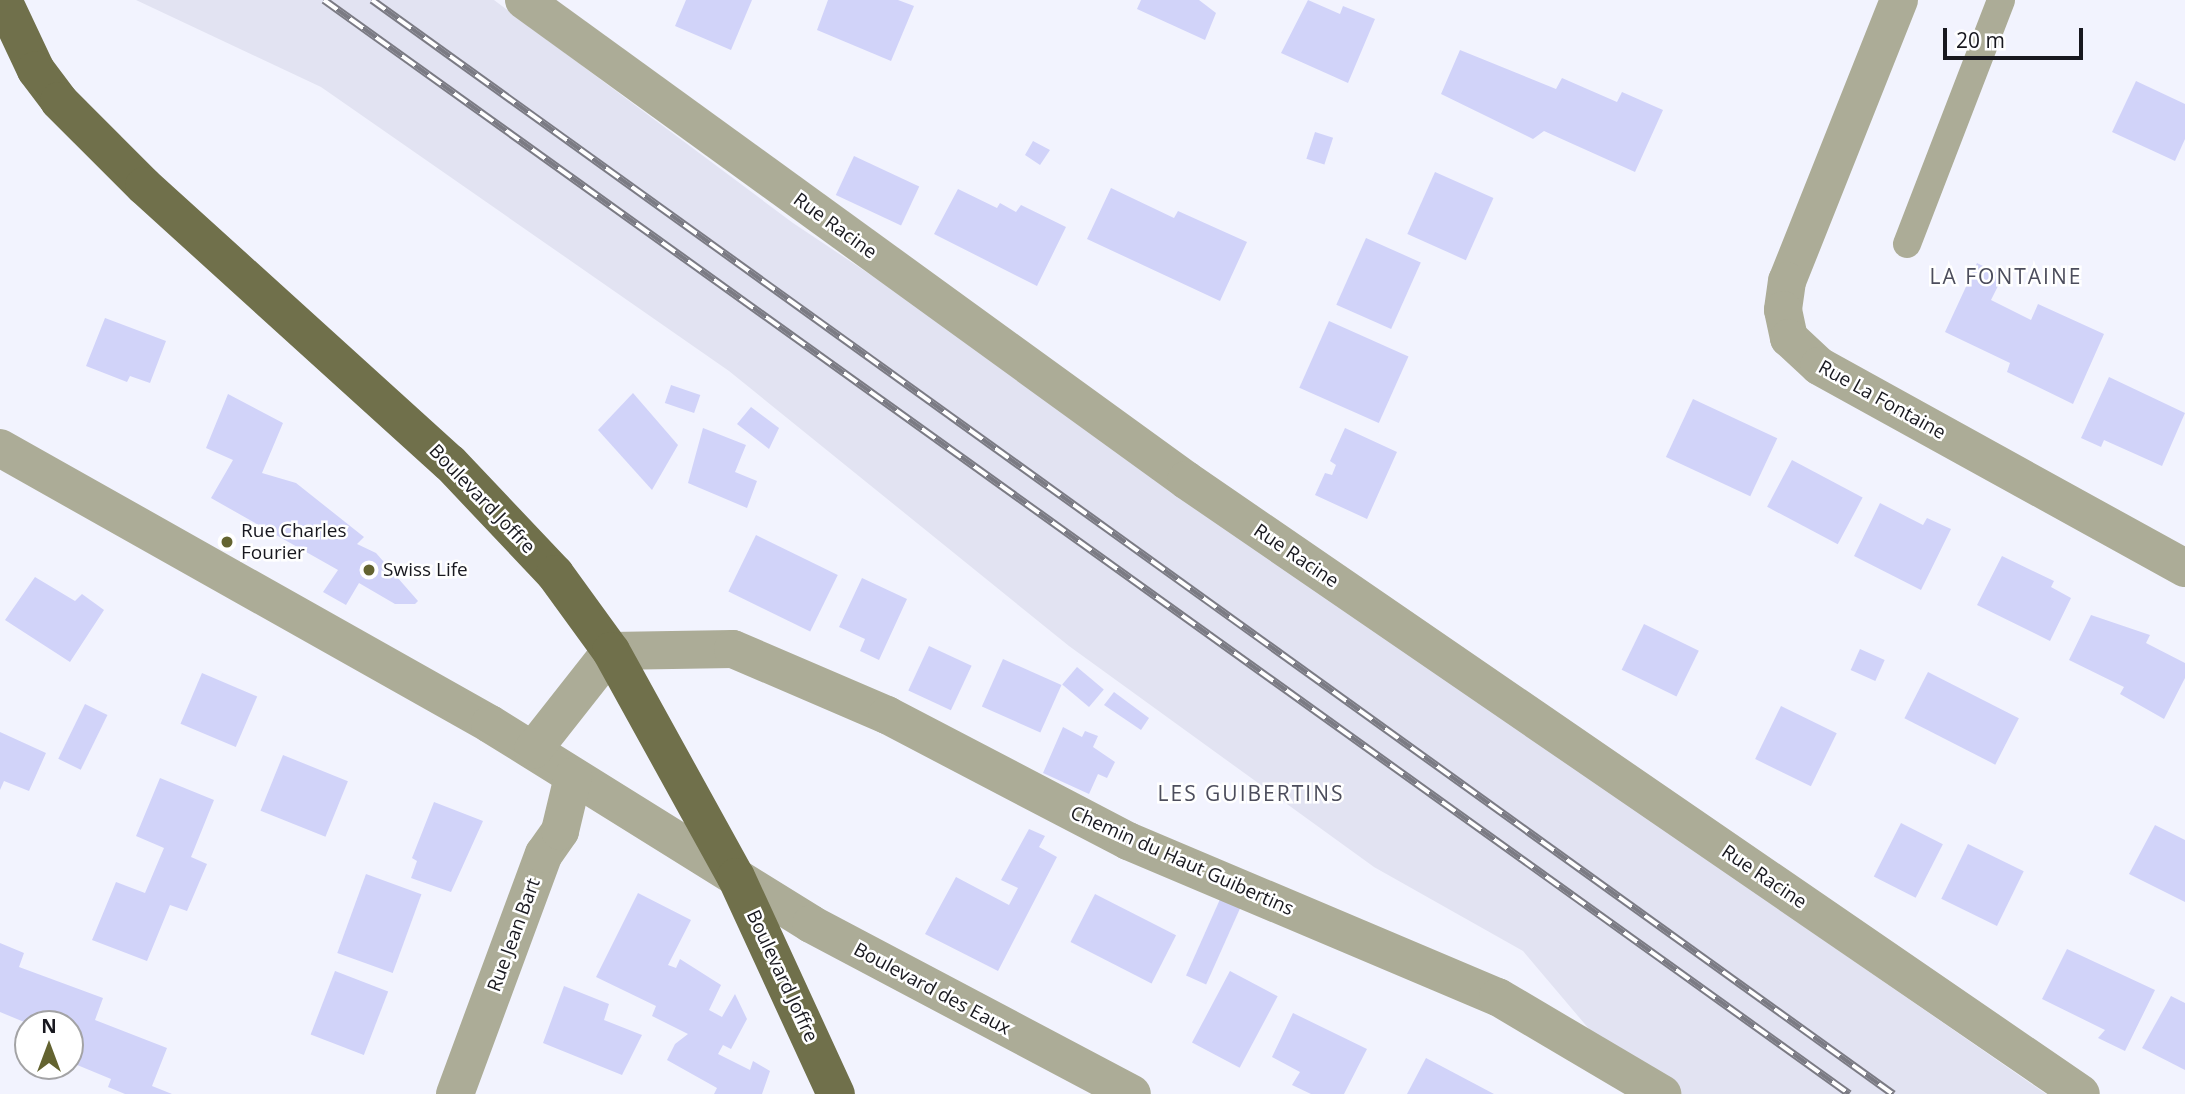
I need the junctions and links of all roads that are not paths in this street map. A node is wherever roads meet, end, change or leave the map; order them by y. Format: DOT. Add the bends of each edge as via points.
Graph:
graph roads {
  1 [pos="3,0"];
  2 [pos="524,0"];
  3 [pos="1899,0"];
  4 [pos="2001,0"];
  5 [pos="1907,244"];
  6 [pos="0,448"];
  7 [pos="2185,568"];
  8 [pos="611,651"];
  9 [pos="533,750"];
  10 [pos="573,777"];
  11 [pos="736,877"];
  12 [pos="455,1094"];
  13 [pos="836,1094"];
  14 [pos="1132,1094"];
  15 [pos="1662,1094"];
  16 [pos="2081,1094"];
  1 -- 8 [label="main road, Boulevard Joffre" via="36,70 59,101 499,511 555,574"];
  2 -- 16 [label="street, Rue Racine" via="1186,480"];
  3 -- 7 [label="street, Rue La Fontaine" via="1787,281 1783,310 1789,338 1819,366"];
  4 -- 5 [label="lane"];
  6 -- 9 [label="street"];
  8 -- 9 [label="street"];
  8 -- 11 [label="main road, Boulevard Joffre"];
  8 -- 15 [label="street, Chemin du Haut Guibertins" via="733,649 887,715 1128,841 1498,997"];
  9 -- 10 [label="street"];
  10 -- 11 [label="street"];
  10 -- 12 [label="street, Rue Jean Bart" via="560,831 544,854"];
  11 -- 13 [label="main road, Boulevard Joffre"];
  11 -- 14 [label="street, Boulevard des Eaux" via="811,924"];
}
